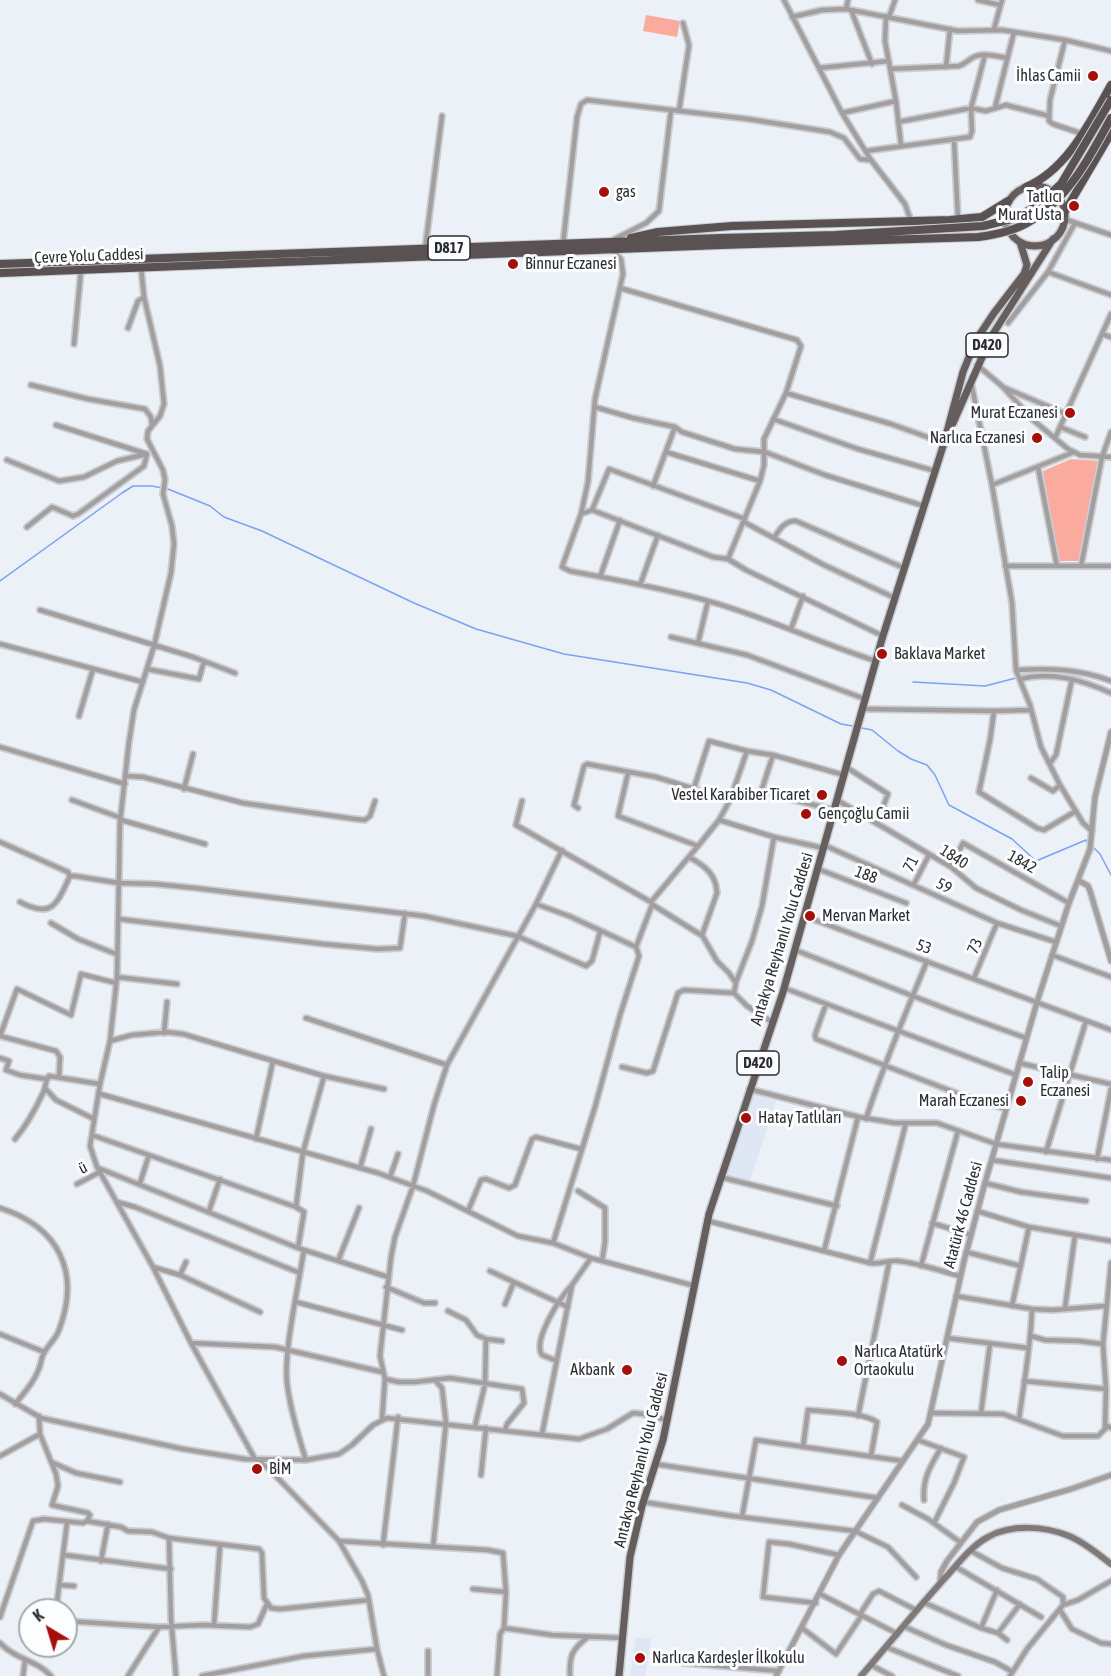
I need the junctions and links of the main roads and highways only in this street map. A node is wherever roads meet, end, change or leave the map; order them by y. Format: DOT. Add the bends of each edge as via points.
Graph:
graph roads {
  1 [pos="1111,85"];
  2 [pos="1111,100"];
  3 [pos="1111,118"];
  4 [pos="1111,133"];
  5 [pos="1026,187"];
  6 [pos="1008,201"];
  7 [pos="1064,216"];
  8 [pos="1053,239"];
  9 [pos="721,242"];
  10 [pos="1020,242"];
  11 [pos="610,245"];
  12 [pos="177,262"];
  13 [pos="0,264"];
  14 [pos="0,273"];
  15 [pos="939,459"];
  16 [pos="1111,1564"];
  17 [pos="619,1676"];
  18 [pos="861,1676"];
  1 -- 5 [label="highway" via="1083,134 1042,180"];
  2 -- 9 [label="highway, bridge" via="1061,184 1016,218 983,226"];
  3 -- 9 [label="highway, bridge" via="1091,155 1049,208 1026,224 1005,231 978,237"];
  4 -- 7 [label="highway"];
  5 -- 6 [label="main road"];
  5 -- 7 [label="main road" via="1052,191"];
  6 -- 10 [label="main road" via="1007,228"];
  6 -- 11 [label="highway" via="982,217 732,226 658,232"];
  7 -- 8 [label="main road"];
  8 -- 10 [label="main road" via="1037,245"];
  8 -- 15 [label="main road, D420" via="991,337"];
  9 -- 11 [label="highway, D817"];
  10 -- 15 [label="main road, D420" via="1027,265 976,340"];
  11 -- 12 [label="highway, D817"];
  11 -- 12 [label="highway, D817" via="425,249"];
  12 -- 13 [label="highway, Çevre Yolu Caddesi / D817"];
  12 -- 14 [label="highway, Çevre Yolu Caddesi / D817"];
  15 -- 17 [label="main road, Antakya Reyhanlı Yolu Caddesi / D420" via="883,636 784,988 708,1221 667,1420 628,1564"];
  16 -- 18 [label="main road" via="1086,1545 1050,1530 1016,1528 988,1537 923,1602"];
}
